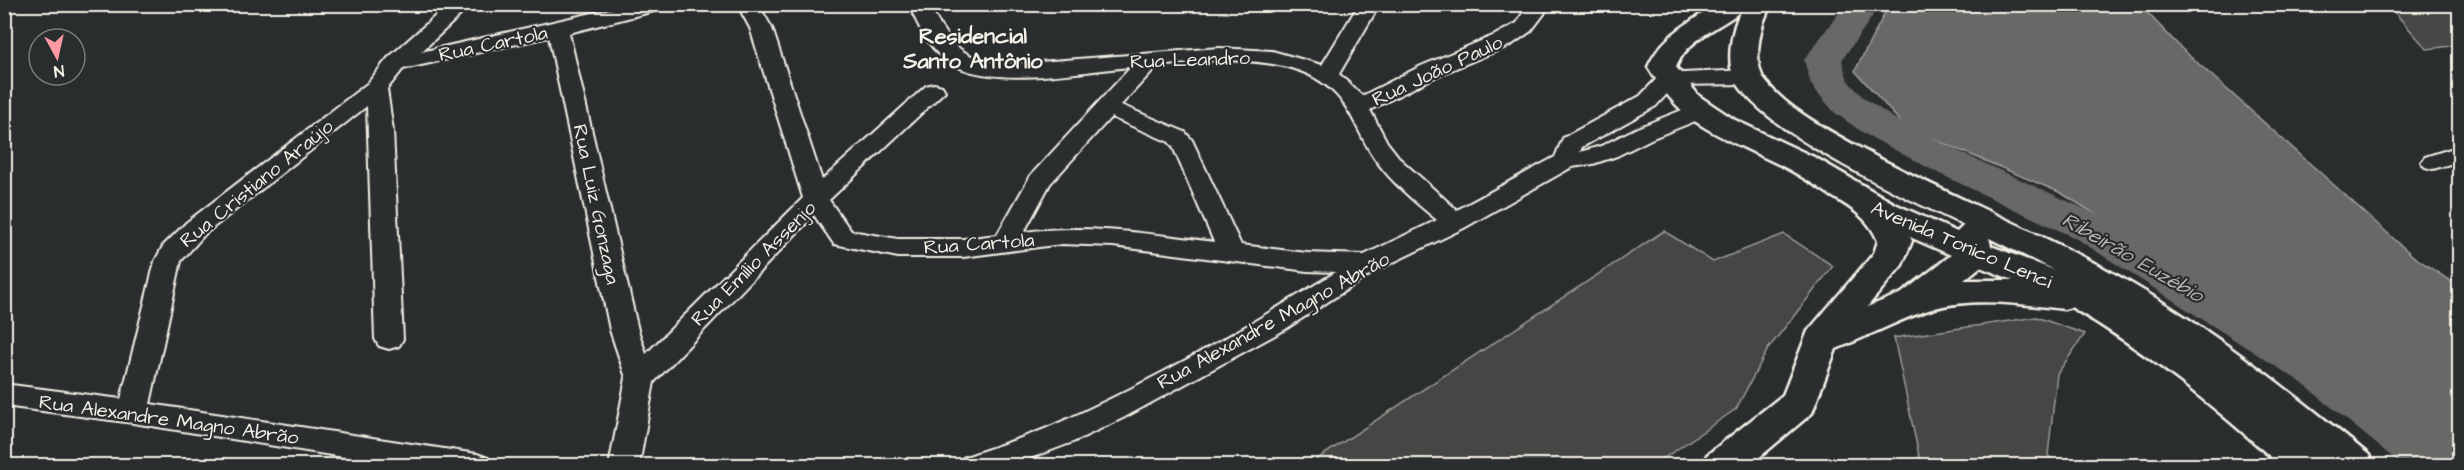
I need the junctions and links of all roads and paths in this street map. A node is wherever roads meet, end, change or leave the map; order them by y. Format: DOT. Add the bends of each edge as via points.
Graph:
graph roads {
  1 [pos="462,4"];
  2 [pos="659,4"];
  3 [pos="747,4"];
  4 [pos="919,4"];
  5 [pos="1370,4"];
  6 [pos="1538,4"];
  7 [pos="1732,4"];
  8 [pos="1760,4"];
  9 [pos="558,29"];
  10 [pos="1150,60"];
  11 [pos="396,63"];
  12 [pos="1327,75"];
  13 [pos="1748,76"];
  14 [pos="1669,79"];
  15 [pos="376,88"];
  16 [pos="934,91"];
  17 [pos="1107,107"];
  18 [pos="1358,107"];
  19 [pos="1700,111"];
  20 [pos="1616,119"];
  21 [pos="1645,134"];
  22 [pos="2460,153"];
  23 [pos="1566,161"];
  24 [pos="2433,162"];
  25 [pos="1804,165"];
  26 [pos="1903,185"];
  27 [pos="1933,198"];
  28 [pos="816,200"];
  29 [pos="1871,206"];
  30 [pos="1455,222"];
  31 [pos="1006,242"];
  32 [pos="1231,252"];
  33 [pos="1976,253"];
  34 [pos="1368,264"];
  35 [pos="2084,298"];
  36 [pos="1914,302"];
  37 [pos="388,339"];
  38 [pos="1821,340"];
  39 [pos="640,378"];
  40 [pos="4,395"];
  41 [pos="133,412"];
  42 [pos="477,465"];
  43 [pos="624,465"];
  44 [pos="974,465"];
  45 [pos="1721,465"];
  46 [pos="2308,465"];
  47 [pos="2355,465"];
  1 -- 11 [label="street, Rua Cristiano Araújo"];
  2 -- 9 [label="street, Rua Cartola"];
  3 -- 28 [label="street, Rua Cartola" via="761,28"];
  4 -- 10 [label="street, Rua Leandro" via="934,36 950,53 974,65 1037,69"];
  5 -- 12 [label="street"];
  6 -- 18 [label="street, Rua João Paulo" via="1524,27 1503,40"];
  7 -- 14 [label="main road" via="1677,41 1662,67"];
  8 -- 13 [label="main road" via="1750,16 1743,41"];
  9 -- 11 [label="street, Rua Cartola"];
  9 -- 39 [label="street, Rua Luiz Gonzaga" via="624,330"];
  10 -- 12 [label="street, Rua Leandro" via="1245,54 1304,66"];
  10 -- 17 [label="street"];
  11 -- 15 [label="street, Rua Cristiano Araújo"];
  12 -- 18 [label="street, Rua Leandro" via="1338,82"];
  13 -- 14 [label="street"];
  13 -- 26 [label="main road, Avenida Tonico Lenci" via="1782,112"];
  14 -- 19 [label="main road, Avenida Tonico Lenci"];
  14 -- 20 [label="street" via="1648,100"];
  15 -- 37 [label="street"];
  15 -- 41 [label="street, Rua Cristiano Araújo" via="196,228 172,252 160,288"];
  16 -- 28 [label="street, Rua Emílio Assenjo"];
  17 -- 31 [label="street" via="1040,180"];
  17 -- 32 [label="street" via="1177,137 1184,145"];
  18 -- 30 [label="street, Rua Leandro" via="1383,154"];
  19 -- 21 [label="street"];
  19 -- 25 [label="main road, Avenida Tonico Lenci"];
  20 -- 21 [label="street"];
  20 -- 23 [label="street" via="1571,143"];
  21 -- 23 [label="street" via="1601,154"];
  22 -- 24 [label="street"];
  23 -- 30 [label="street, Rua Alexandre Magno Abrão"];
  25 -- 26 [label="main road" via="1917,215 1932,214 1931,207"];
  25 -- 29 [label="main road, Avenida Tonico Lenci"];
  26 -- 27 [label="main road, Avenida Tonico Lenci"];
  27 -- 33 [label="main road" via="1967,228"];
  27 -- 47 [label="main road, Avenida Tonico Lenci" via="2119,291 2257,384"];
  28 -- 31 [label="street, Rua Cartola" via="838,233 854,242 930,249"];
  28 -- 39 [label="street, Rua Emílio Assenjo"];
  29 -- 33 [label="main road, Avenida Tonico Lenci"];
  29 -- 38 [label="main road" via="1888,225 1895,241 1890,257"];
  30 -- 34 [label="street, Rua Alexandre Magno Abrão"];
  31 -- 32 [label="street, Rua Cartola" via="1062,236"];
  32 -- 34 [label="street, Rua Cartola" via="1307,262"];
  33 -- 35 [label="main road, Avenida Tonico Lenci" via="2030,272"];
  33 -- 36 [label="main road"];
  34 -- 44 [label="street, Rua Alexandre Magno Abrão" via="1274,323 1113,410 1062,434"];
  35 -- 36 [label="main road" via="1961,292"];
  35 -- 46 [label="main road, Avenida Tonico Lenci" via="2202,376"];
  36 -- 38 [label="main road"];
  38 -- 45 [label="main road" via="1799,403"];
  39 -- 43 [label="street"];
  40 -- 41 [label="street, Rua Alexandre Magno Abrão"];
  41 -- 42 [label="street, Rua Alexandre Magno Abrão"];
}
